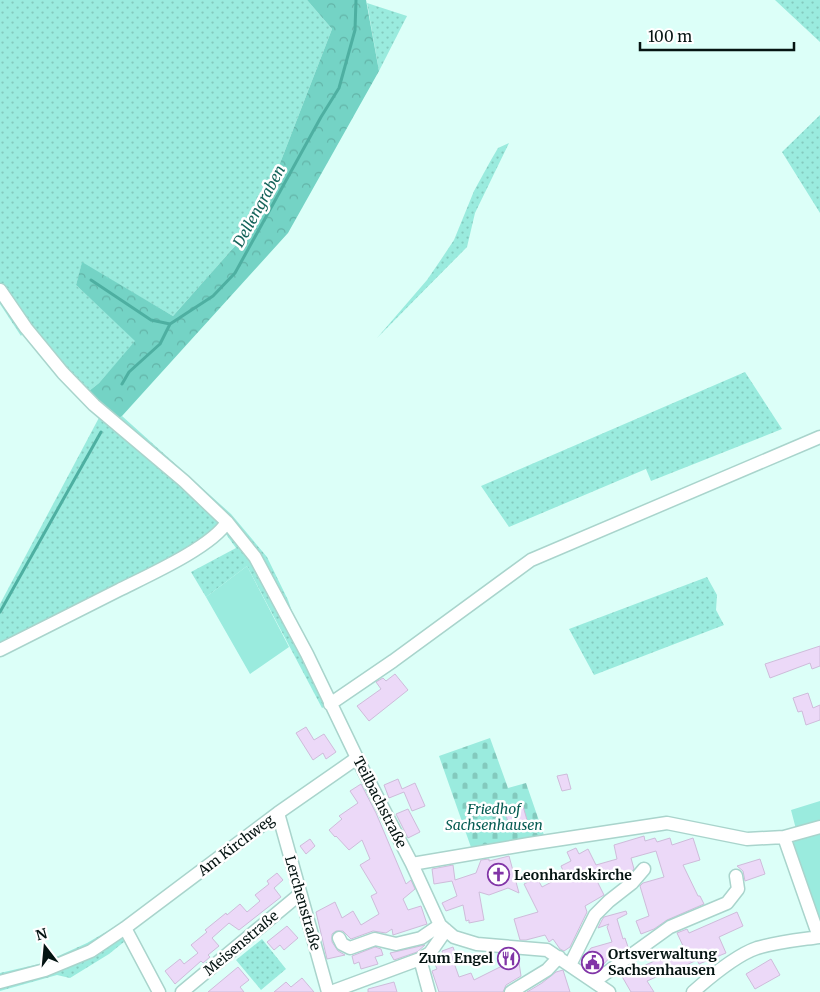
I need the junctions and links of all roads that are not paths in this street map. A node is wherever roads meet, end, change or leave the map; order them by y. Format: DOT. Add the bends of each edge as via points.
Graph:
graph roads {
  1 [pos="0,290"];
  2 [pos="820,437"];
  3 [pos="228,522"];
  4 [pos="0,650"];
  5 [pos="330,704"];
  6 [pos="357,758"];
  7 [pos="278,813"];
  8 [pos="820,827"];
  9 [pos="784,837"];
  10 [pos="412,864"];
  11 [pos="644,870"];
  12 [pos="736,876"];
  13 [pos="300,894"];
  14 [pos="443,927"];
  15 [pos="121,932"];
  16 [pos="339,938"];
  17 [pos="558,957"];
  18 [pos="420,959"];
  19 [pos="570,965"];
  20 [pos="0,982"];
  21 [pos="595,982"];
  22 [pos="159,992"];
  23 [pos="182,992"];
  24 [pos="330,992"];
  25 [pos="429,992"];
  26 [pos="511,992"];
  27 [pos="609,992"];
  28 [pos="693,992"];
  1 -- 3 [label="street, Teilbachstraße" via="26,328 94,405"];
  2 -- 5 [label="street" via="532,560"];
  3 -- 4 [label="street" via="223,530 201,546 167,566"];
  3 -- 5 [label="street, Teilbachstraße" via="261,567 308,654"];
  5 -- 6 [label="street, Teilbachstraße"];
  6 -- 7 [label="street, Am Kirchweg"];
  6 -- 10 [label="street, Teilbachstraße"];
  7 -- 13 [label="street, Lerchenstraße"];
  7 -- 15 [label="street, Am Kirchweg"];
  8 -- 9 [label="street"];
  9 -- 10 [label="street" via="747,839 667,823"];
  9 -- 28 [label="street" via="819,937 750,951"];
  10 -- 14 [label="street, Teilbachstraße"];
  11 -- 19 [label="street" via="595,915"];
  12 -- 21 [label="street" via="738,888 727,903 670,927"];
  13 -- 23 [label="street, Meisenstraße"];
  13 -- 24 [label="street, Lerchenstraße"];
  14 -- 16 [label="street" via="421,938 396,944 375,940 350,948"];
  14 -- 17 [label="street" via="454,937 476,944 547,950"];
  14 -- 18 [label="street" via="430,953"];
  15 -- 20 [label="street, Am Kirchweg" via="69,961"];
  15 -- 22 [label="street"];
  17 -- 19 [label="street"];
  17 -- 26 [label="street" via="547,970"];
  18 -- 24 [label="street"];
  18 -- 25 [label="street"];
  19 -- 21 [label="street"];
  21 -- 27 [label="street"];
}
